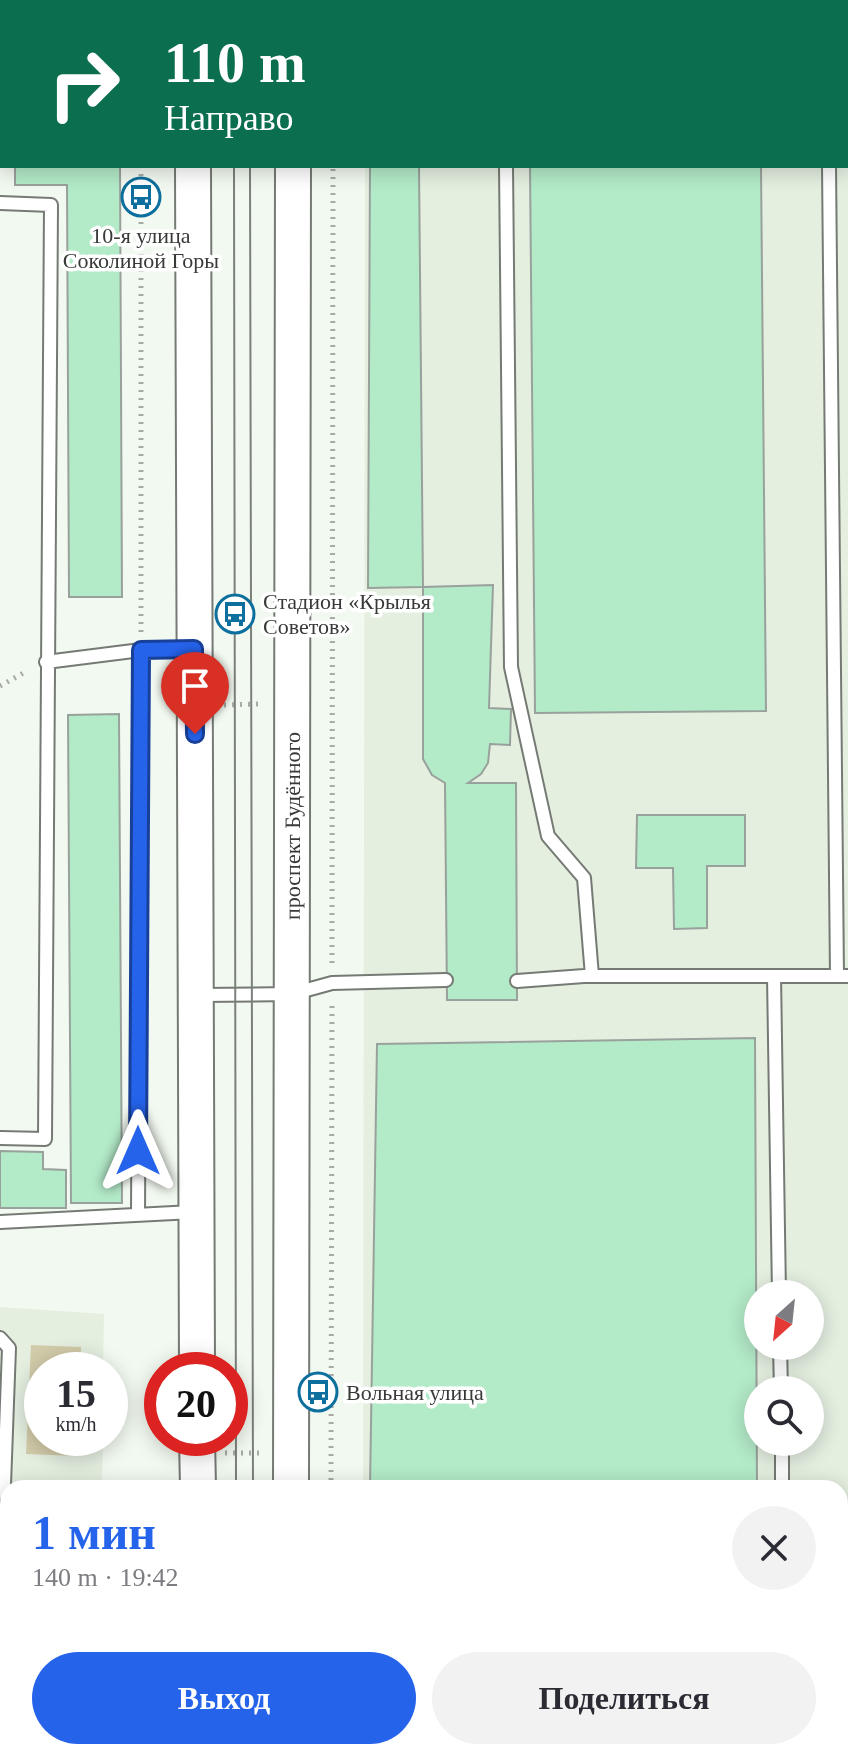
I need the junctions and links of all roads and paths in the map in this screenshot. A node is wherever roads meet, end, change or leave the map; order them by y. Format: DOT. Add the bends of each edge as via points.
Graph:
graph roads {
  1 [pos="141,168"];
  2 [pos="193,168"];
  3 [pos="293,168"];
  4 [pos="333,168"];
  5 [pos="506,168"];
  6 [pos="829,168"];
  7 [pos="0,203"];
  8 [pos="194,649"];
  9 [pos="141,650"];
  10 [pos="46,662"];
  11 [pos="0,686"];
  12 [pos="258,704"];
  13 [pos="224,705"];
  14 [pos="592,976"];
  15 [pos="774,976"];
  16 [pos="843,976"];
  17 [pos="446,980"];
  18 [pos="517,981"];
  19 [pos="332,983"];
  20 [pos="292,994"];
  21 [pos="196,995"];
  22 [pos="0,1138"];
  23 [pos="197,1212"];
  24 [pos="138,1215"];
  25 [pos="0,1222"];
  26 [pos="779,1280"];
  27 [pos="0,1338"];
  28 [pos="197,1352"];
  29 [pos="248,1451"];
  30 [pos="263,1453"];
  31 [pos="208,1456"];
  32 [pos="782,1456"];
  33 [pos="4,1480"];
  34 [pos="200,1480"];
  35 [pos="291,1480"];
  36 [pos="331,1480"];
  37 [pos="782,1480"];
  1 -- 9 [label="path"];
  2 -- 8 [label="main road"];
  3 -- 20 [label="main road, проспект Будённого"];
  4 -- 19 [label="path"];
  5 -- 14 [label="lane" via="511,667 548,836 584,878"];
  6 -- 16 [label="lane"];
  7 -- 10 [label="lane" via="51,205"];
  8 -- 9 [label="lane"];
  8 -- 21 [label="main road"];
  9 -- 10 [label="lane"];
  9 -- 24 [label="lane"];
  10 -- 11 [label="path"];
  10 -- 22 [label="lane" via="45,1139"];
  12 -- 13 [label="path"];
  14 -- 15 [label="lane"];
  14 -- 18 [label="lane"];
  15 -- 16 [label="lane"];
  15 -- 26 [label="lane"];
  17 -- 19 [label="lane"];
  19 -- 20 [label="lane"];
  19 -- 36 [label="path"];
  20 -- 21 [label="lane"];
  20 -- 35 [label="main road, проспект Будённого"];
  21 -- 23 [label="main road"];
  23 -- 24 [label="lane"];
  23 -- 28 [label="main road"];
  24 -- 25 [label="lane"];
  27 -- 33 [label="lane" via="9,1348"];
  29 -- 30 [label="path"];
  31 -- 34 [label="main road"];
  32 -- 37 [label="lane"];
}
